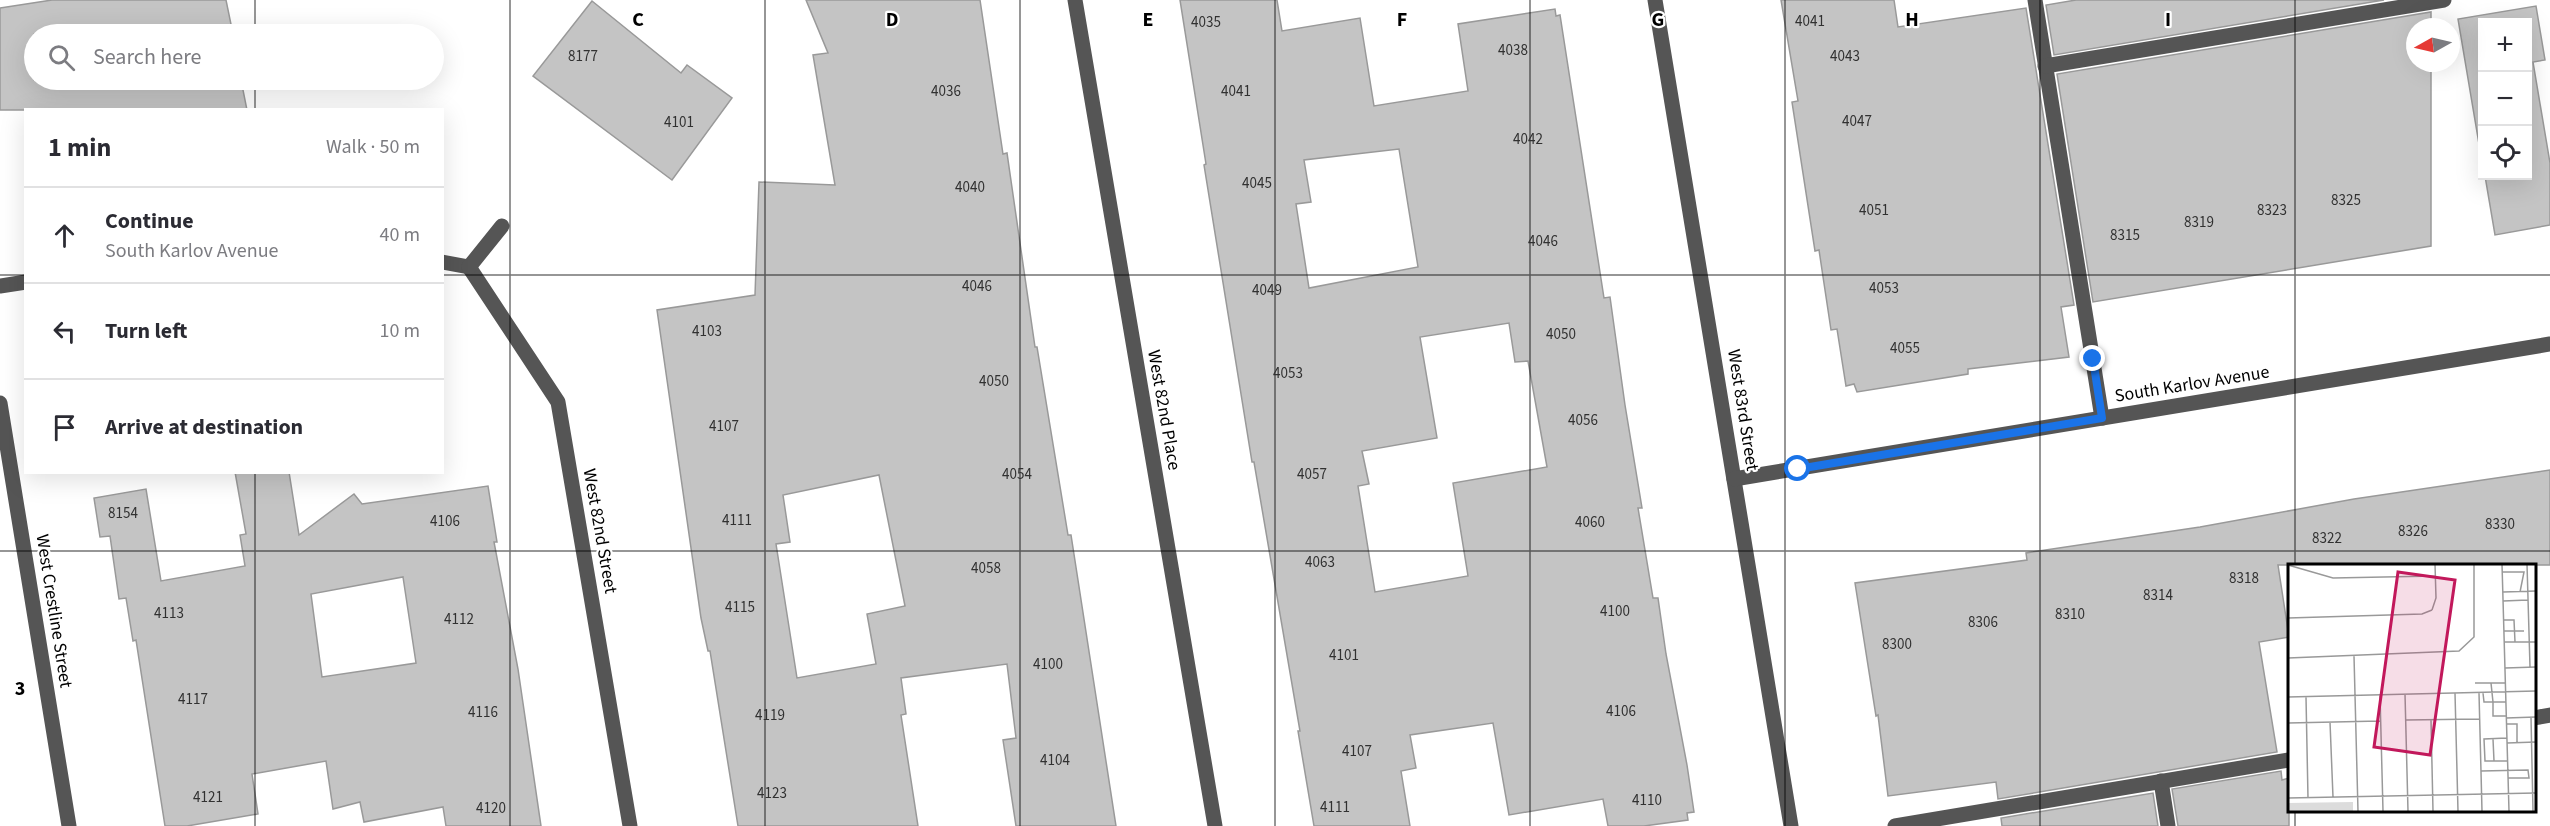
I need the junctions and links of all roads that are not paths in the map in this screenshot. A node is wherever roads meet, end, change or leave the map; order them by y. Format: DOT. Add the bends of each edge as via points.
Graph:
graph roads {
  1 [pos="1075,0"];
  2 [pos="1655,0"];
  3 [pos="2035,0"];
  4 [pos="2444,0"];
  5 [pos="2045,66"];
  6 [pos="502,226"];
  7 [pos="444,262"];
  8 [pos="469,267"];
  9 [pos="24,282"];
  10 [pos="0,286"];
  11 [pos="2550,344"];
  12 [pos="0,403"];
  13 [pos="2102,418"];
  14 [pos="1734,479"];
  15 [pos="2550,715"];
  16 [pos="2535,718"];
  17 [pos="2288,759"];
  18 [pos="2161,781"];
  19 [pos="69,826"];
  20 [pos="630,826"];
  21 [pos="1215,826"];
  22 [pos="1791,826"];
  23 [pos="1895,826"];
  24 [pos="2168,826"];
  1 -- 21 [label="street, West 82nd Place"];
  2 -- 14 [label="street, West 83rd Street"];
  3 -- 5 [label="street"];
  4 -- 5 [label="street"];
  5 -- 13 [label="street"];
  6 -- 8 [label="street"];
  7 -- 8 [label="street"];
  8 -- 20 [label="street, West 82nd Street" via="558,402"];
  9 -- 10 [label="street"];
  11 -- 13 [label="street, South Karlov Avenue"];
  12 -- 19 [label="street, West Crestline Street"];
  13 -- 14 [label="street, South Karlov Avenue"];
  14 -- 22 [label="street, West 83rd Street"];
  15 -- 16 [label="street"];
  17 -- 18 [label="street"];
  18 -- 23 [label="street"];
  18 -- 24 [label="street"];
}
